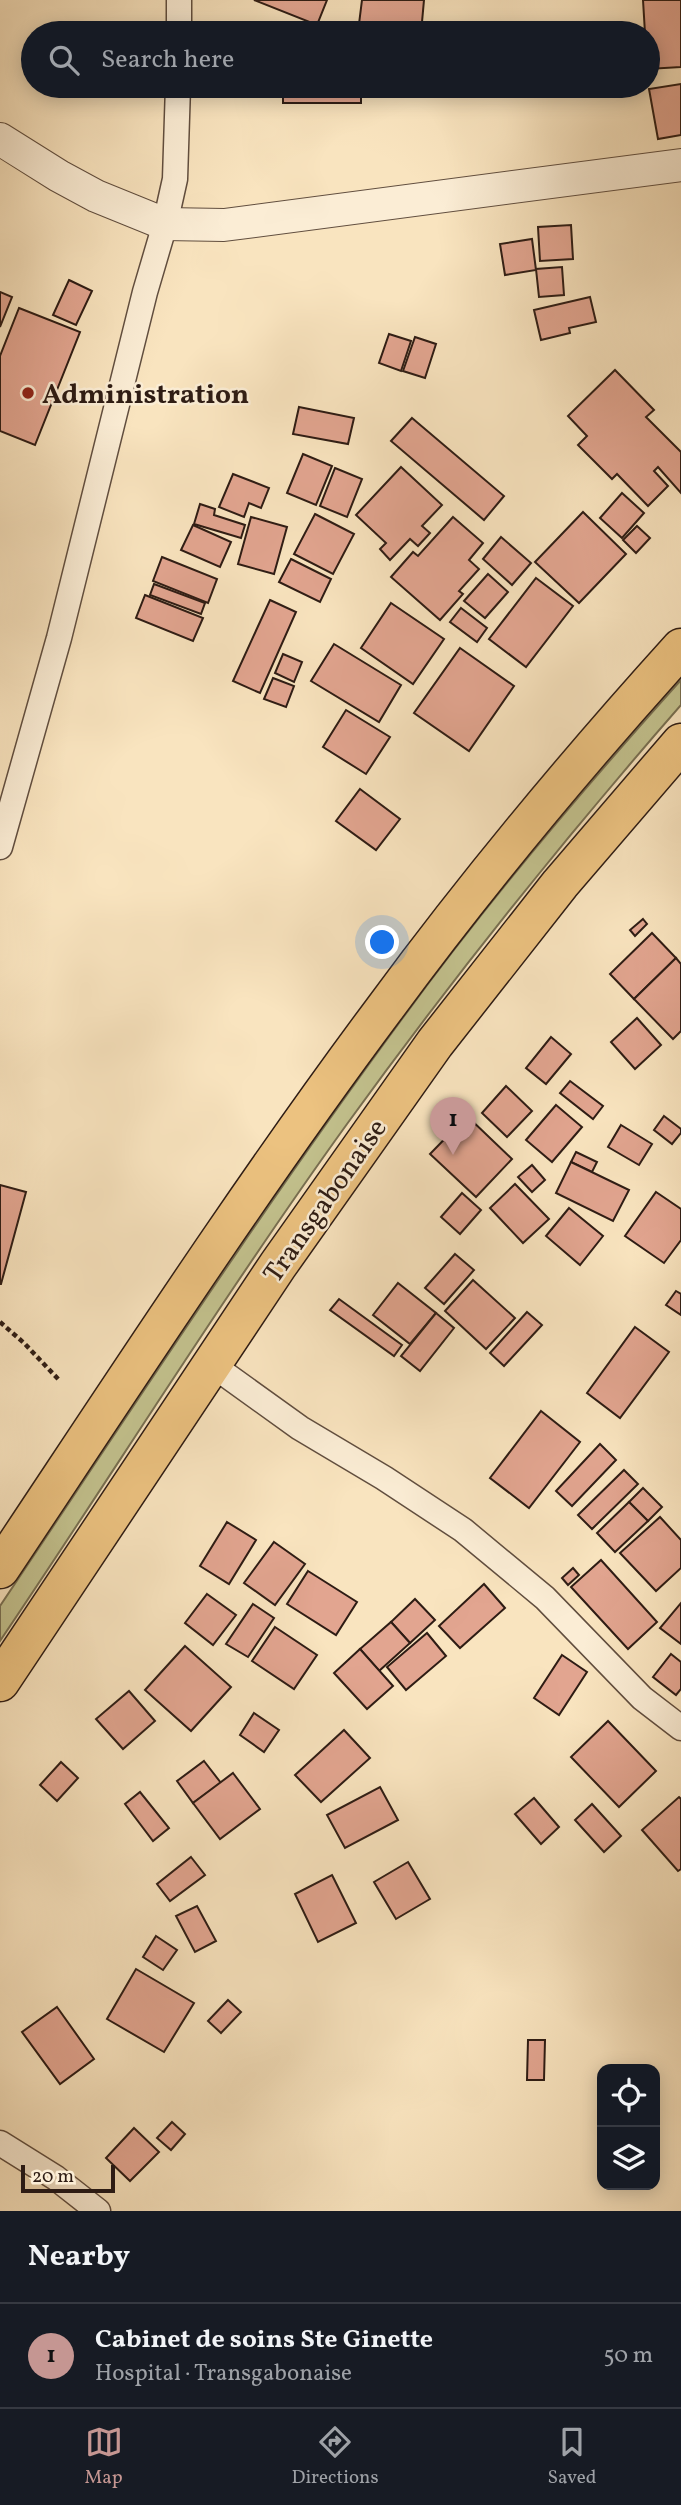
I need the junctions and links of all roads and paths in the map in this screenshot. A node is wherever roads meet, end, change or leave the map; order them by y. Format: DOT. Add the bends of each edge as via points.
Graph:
graph roads {
  1 [pos="179,0"];
  2 [pos="179,21"];
  3 [pos="177,98"];
  4 [pos="0,139"];
  5 [pos="681,165"];
  6 [pos="165,225"];
  7 [pos="681,648"];
  8 [pos="681,743"];
  9 [pos="8,785"];
  10 [pos="0,847"];
  11 [pos="0,1322"];
  12 [pos="211,1364"];
  13 [pos="60,1381"];
  14 [pos="0,1569"];
  15 [pos="0,1682"];
  16 [pos="681,1728"];
  17 [pos="0,2143"];
  18 [pos="98,2211"];
  1 -- 2 [label="street"];
  3 -- 6 [label="street" via="175,179"];
  4 -- 6 [label="street" via="96,196"];
  5 -- 6 [label="street" via="224,225"];
  6 -- 9 [label="street" via="59,638"];
  7 -- 14 [label="highway" via="519,835 386,1006 226,1231"];
  8 -- 12 [label="highway, Transgabonaise" via="560,884 435,1043"];
  9 -- 10 [label="street"];
  11 -- 13 [label="path"];
  12 -- 15 [label="highway, Transgabonaise"];
  12 -- 16 [label="street" via="300,1428 463,1530 545,1598 642,1698"];
  17 -- 18 [label="street"];
}
